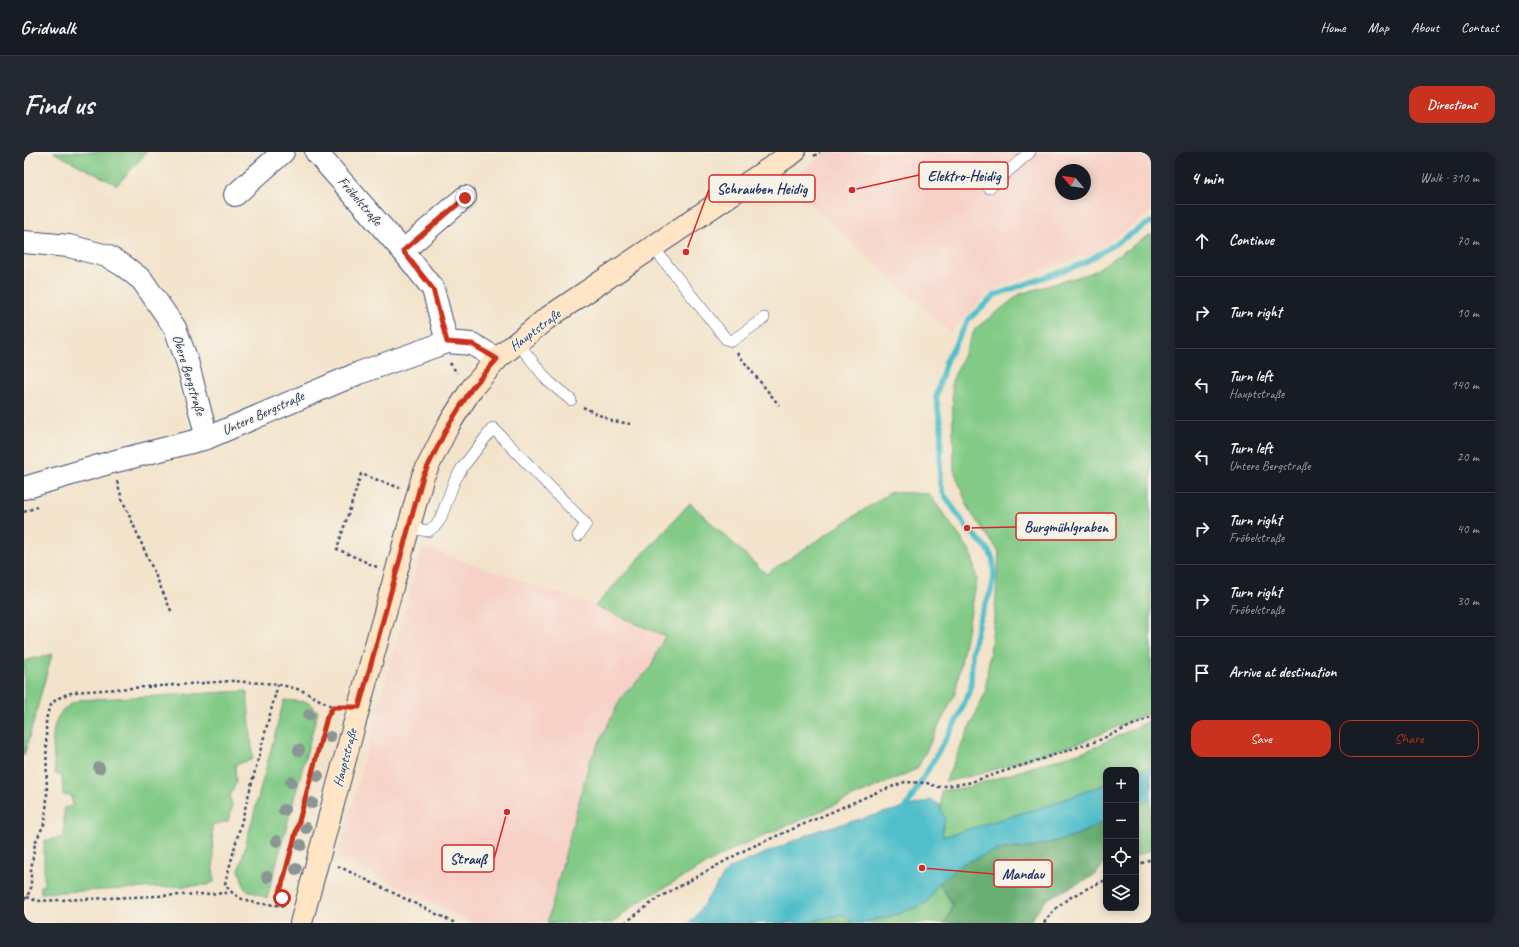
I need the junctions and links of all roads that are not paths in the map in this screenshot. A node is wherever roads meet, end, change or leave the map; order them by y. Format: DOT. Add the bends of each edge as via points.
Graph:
graph roads {
  1 [pos="283,152"];
  2 [pos="316,152"];
  3 [pos="1030,152"];
  4 [pos="784,155"];
  5 [pos="989,188"];
  6 [pos="235,195"];
  7 [pos="465,198"];
  8 [pos="24,242"];
  9 [pos="653,247"];
  10 [pos="403,251"];
  11 [pos="764,318"];
  12 [pos="517,342"];
  13 [pos="447,350"];
  14 [pos="497,359"];
  15 [pos="571,400"];
  16 [pos="207,438"];
  17 [pos="24,488"];
  18 [pos="409,528"];
  19 [pos="578,536"];
  20 [pos="297,916"];
  1 -- 6 [label="street"];
  2 -- 10 [label="street, Fröbelstraße"];
  3 -- 5 [label="lane"];
  4 -- 9 [label="main road, Hauptstraße"];
  7 -- 10 [label="street"];
  8 -- 16 [label="street, Obere Bergstraße" via="69,246 107,256 142,280 175,328 187,361"];
  9 -- 11 [label="lane" via="726,339 732,341"];
  9 -- 12 [label="main road, Hauptstraße" via="546,319"];
  10 -- 13 [label="street, Fröbelstraße" via="433,289"];
  12 -- 14 [label="main road, Hauptstraße"];
  12 -- 15 [label="lane" via="548,381"];
  13 -- 14 [label="street, Untere Bergstraße" via="472,344"];
  13 -- 16 [label="street, Untere Bergstraße" via="359,373"];
  14 -- 18 [label="main road, Hauptstraße" via="472,388 433,452 423,476"];
  16 -- 17 [label="street, Untere Bergstraße"];
  18 -- 19 [label="lane" via="428,530 436,525 454,482 493,428 586,524"];
  18 -- 20 [label="main road, Hauptstraße" via="319,858"];
}
